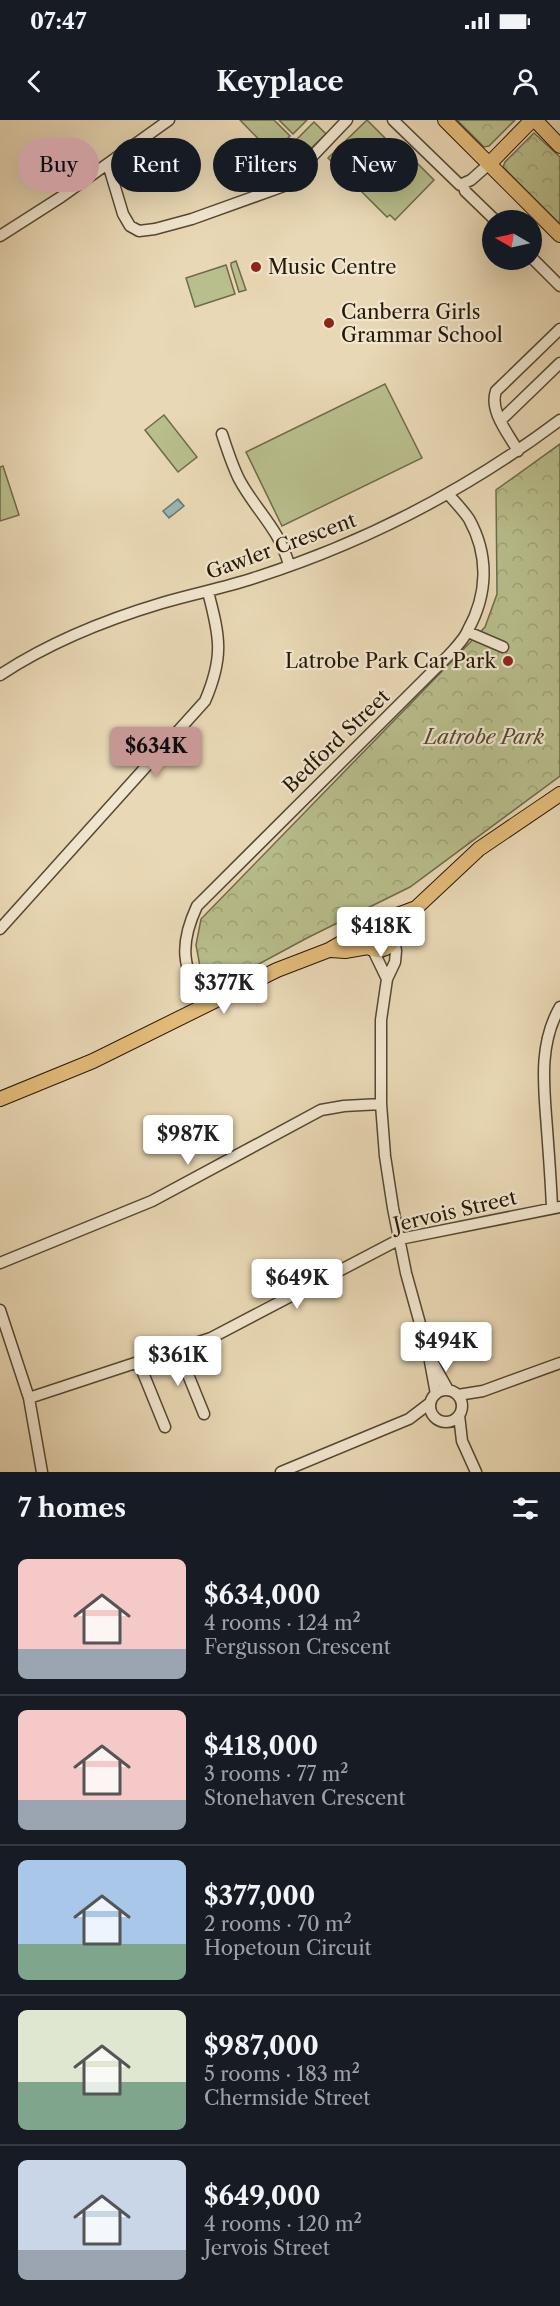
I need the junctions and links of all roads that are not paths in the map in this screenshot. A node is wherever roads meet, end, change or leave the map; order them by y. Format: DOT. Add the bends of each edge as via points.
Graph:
graph roads {
  1 [pos="347,120"];
  2 [pos="393,120"];
  3 [pos="445,120"];
  4 [pos="533,120"];
  5 [pos="165,121"];
  6 [pos="560,146"];
  7 [pos="489,164"];
  8 [pos="108,165"];
  9 [pos="464,185"];
  10 [pos="485,210"];
  11 [pos="560,235"];
  12 [pos="0,236"];
  13 [pos="542,268"];
  14 [pos="560,286"];
  15 [pos="560,329"];
  16 [pos="560,363"];
  17 [pos="501,420"];
  18 [pos="560,420"];
  19 [pos="222,434"];
  20 [pos="518,450"];
  21 [pos="448,494"];
  22 [pos="289,565"];
  23 [pos="208,592"];
  24 [pos="468,632"];
  25 [pos="503,647"];
  26 [pos="1,673"];
  27 [pos="560,794"];
  28 [pos="416,908"];
  29 [pos="384,920"];
  30 [pos="0,929"];
  31 [pos="362,931"];
  32 [pos="394,935"];
  33 [pos="370,949"];
  34 [pos="329,950"];
  35 [pos="387,979"];
  36 [pos="560,1007"];
  37 [pos="202,1008"];
  38 [pos="0,1099"];
  39 [pos="381,1104"];
  40 [pos="556,1208"];
  41 [pos="400,1239"];
  42 [pos="0,1263"];
  43 [pos="0,1310"];
  44 [pos="4,1335"];
  45 [pos="178,1350"];
  46 [pos="429,1356"];
  47 [pos="560,1362"];
  48 [pos="139,1363"];
  49 [pos="483,1391"];
  50 [pos="453,1392"];
  51 [pos="30,1398"];
  52 [pos="433,1398"];
  53 [pos="461,1411"];
  54 [pos="204,1414"];
  55 [pos="409,1419"];
  56 [pos="440,1419"];
  57 [pos="165,1427"];
  58 [pos="462,1442"];
  59 [pos="42,1472"];
  60 [pos="281,1472"];
  61 [pos="476,1472"];
  1 -- 8 [label="street" via="284,186 155,229 139,231 130,225"];
  2 -- 9 [label="street"];
  3 -- 7 [label="main road"];
  4 -- 6 [label="main road"];
  4 -- 7 [label="main road"];
  5 -- 8 [label="street"];
  7 -- 9 [label="street"];
  7 -- 11 [label="main road"];
  8 -- 12 [label="street"];
  9 -- 10 [label="street" via="465,191"];
  13 -- 14 [label="street"];
  15 -- 17 [label="street" via="496,391 493,399"];
  16 -- 17 [label="street"];
  17 -- 20 [label="street"];
  18 -- 20 [label="street, Gawler Crescent"];
  19 -- 22 [label="street" via="239,479 276,530"];
  20 -- 21 [label="street, Gawler Crescent"];
  21 -- 22 [label="street, Gawler Crescent" via="366,535"];
  21 -- 24 [label="street, Bedford Street" via="468,517 484,562 483,586"];
  22 -- 23 [label="street, Gawler Crescent"];
  23 -- 26 [label="street, Gawler Crescent" via="164,602 82,631"];
  23 -- 30 [label="street" via="219,647 216,677 205,701"];
  24 -- 25 [label="street"];
  24 -- 37 [label="street, Bedford Street" via="197,906 184,948 187,969"];
  27 -- 28 [label="main road" via="479,849"];
  28 -- 29 [label="main road"];
  28 -- 32 [label="main road"];
  29 -- 31 [label="main road" via="369,921"];
  29 -- 32 [label="main road"];
  31 -- 33 [label="main road"];
  31 -- 34 [label="main road"];
  32 -- 33 [label="main road" via="388,947"];
  32 -- 35 [label="street" via="395,962"];
  33 -- 34 [label="main road"];
  33 -- 35 [label="street"];
  34 -- 37 [label="main road" via="277,970"];
  35 -- 39 [label="street" via="381,1020"];
  36 -- 40 [label="street" via="551,1023 543,1081"];
  37 -- 38 [label="main road" via="93,1061"];
  39 -- 41 [label="street"];
  39 -- 42 [label="street" via="321,1110 152,1201"];
  40 -- 41 [label="street, Jervois Street"];
  41 -- 45 [label="street, Jervois Street" via="211,1338"];
  41 -- 46 [label="street"];
  43 -- 44 [label="street"];
  44 -- 51 [label="street"];
  45 -- 48 [label="street, Jervois Street"];
  45 -- 54 [label="street"];
  46 -- 50 [label="street"];
  46 -- 52 [label="street"];
  47 -- 49 [label="street"];
  48 -- 51 [label="street, Jervois Street"];
  48 -- 57 [label="street"];
  49 -- 50 [label="street"];
  49 -- 53 [label="street"];
  50 -- 52 [label="street"];
  50 -- 53 [label="street"];
  51 -- 59 [label="street"];
  52 -- 55 [label="street"];
  52 -- 56 [label="street"];
  53 -- 56 [label="street" via="453,1420"];
  53 -- 58 [label="street"];
  55 -- 56 [label="street"];
  55 -- 60 [label="street"];
  56 -- 58 [label="street"];
  58 -- 61 [label="street"];
}
